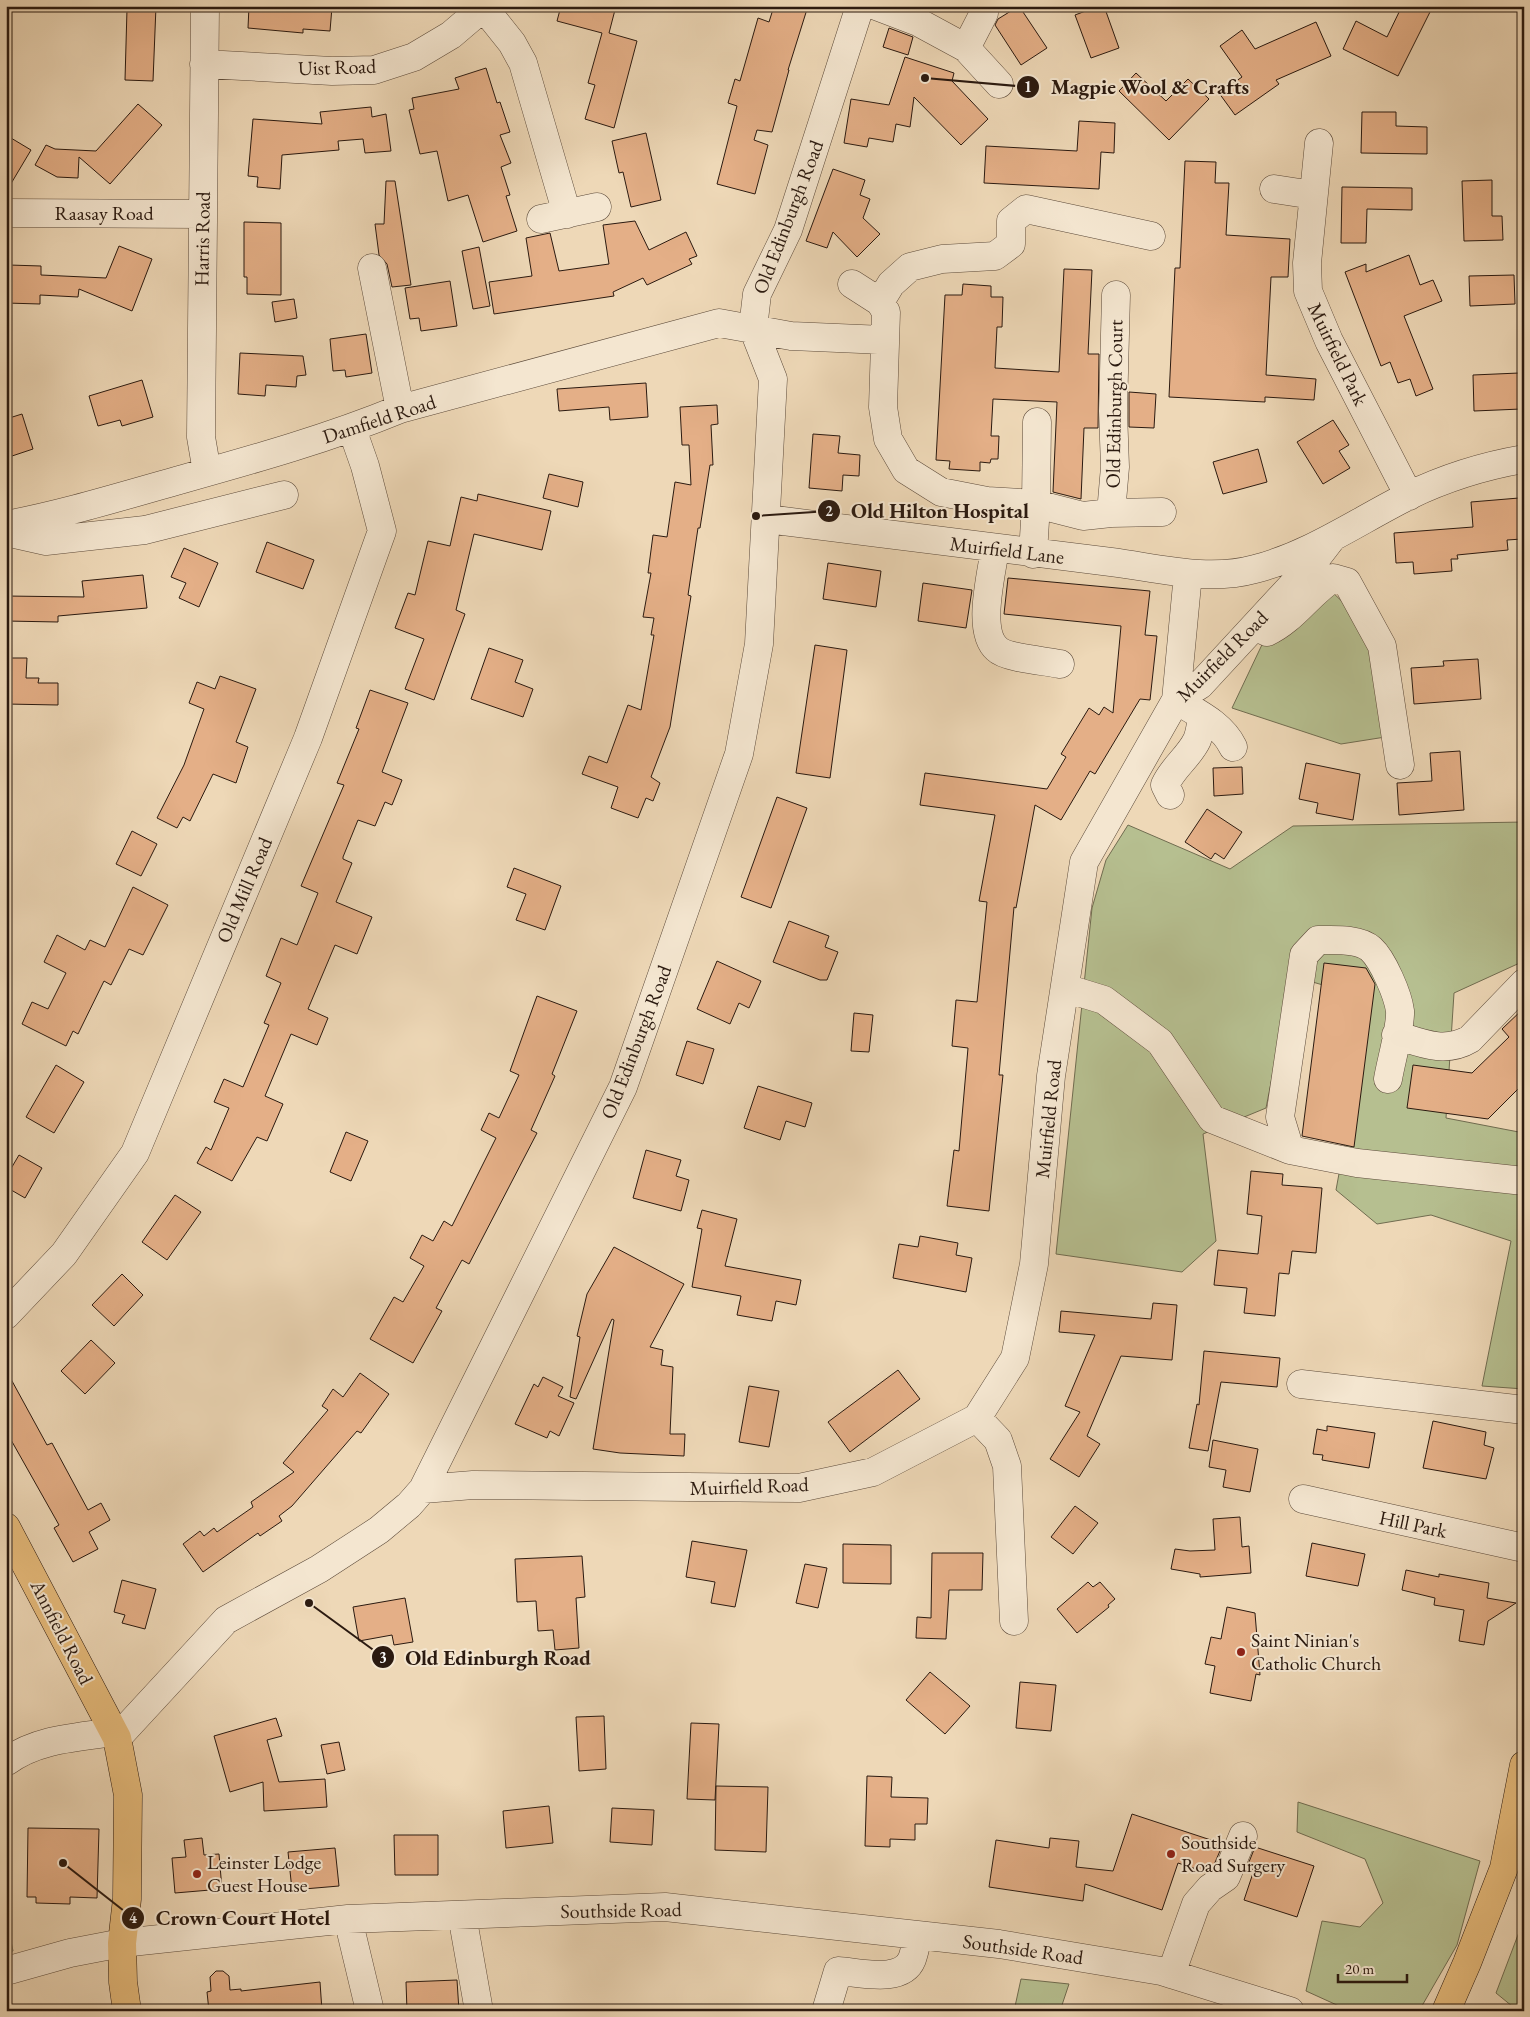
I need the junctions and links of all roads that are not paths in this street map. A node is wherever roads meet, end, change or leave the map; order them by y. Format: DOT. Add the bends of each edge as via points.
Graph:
graph roads {
  1 [pos="205,6"];
  2 [pos="860,6"];
  3 [pos="876,6"];
  4 [pos="484,7"];
  5 [pos="984,13"];
  6 [pos="966,48"];
  7 [pos="204,64"];
  8 [pos="999,84"];
  9 [pos="1319,143"];
  10 [pos="1274,189"];
  11 [pos="1313,195"];
  12 [pos="597,208"];
  13 [pos="6,213"];
  14 [pos="203,214"];
  15 [pos="1152,236"];
  16 [pos="372,268"];
  17 [pos="852,284"];
  18 [pos="1116,295"];
  19 [pos="880,302"];
  20 [pos="753,328"];
  21 [pos="884,340"];
  22 [pos="400,409"];
  23 [pos="1036,422"];
  24 [pos="352,429"];
  25 [pos="1524,459"];
  26 [pos="208,472"];
  27 [pos="284,495"];
  28 [pos="1409,496"];
  29 [pos="1036,504"];
  30 [pos="1162,512"];
  31 [pos="1111,513"];
  32 [pos="766,519"];
  33 [pos="6,525"];
  34 [pos="6,532"];
  35 [pos="1332,538"];
  36 [pos="995,548"];
  37 [pos="1033,554"];
  38 [pos="1188,574"];
  39 [pos="1255,626"];
  40 [pos="1060,664"];
  41 [pos="1176,700"];
  42 [pos="1202,716"];
  43 [pos="1233,747"];
  44 [pos="1400,765"];
  45 [pos="1170,795"];
  46 [pos="1524,983"];
  47 [pos="1065,988"];
  48 [pos="1396,1035"];
  49 [pos="1388,1079"];
  50 [pos="1290,1150"];
  51 [pos="1524,1181"];
  52 [pos="6,1315"];
  53 [pos="1301,1384"];
  54 [pos="1524,1410"];
  55 [pos="977,1418"];
  56 [pos="423,1488"];
  57 [pos="1303,1499"];
  58 [pos="6,1527"];
  59 [pos="1524,1548"];
  60 [pos="1014,1621"];
  61 [pos="115,1735"];
  62 [pos="6,1762"];
  63 [pos="1524,1765"];
  64 [pos="1244,1836"];
  65 [pos="462,1915"];
  66 [pos="348,1919"];
  67 [pos="918,1935"];
  68 [pos="122,1943"];
  69 [pos="6,1971"];
  70 [pos="1171,1974"];
  71 [pos="127,2011"];
  72 [pos="370,2011"];
  73 [pos="479,2011"];
  74 [pos="826,2011"];
  75 [pos="1290,2011"];
  76 [pos="1446,2011"];
  1 -- 7 [label="street, Harris Road"];
  2 -- 20 [label="street, Old Edinburgh Road" via="788,230 757,294"];
  3 -- 6 [label="street" via="918,22"];
  4 -- 7 [label="street, Uist Road" via="451,36 414,57 374,70"];
  4 -- 12 [label="street, Uist Road" via="523,63 554,216"];
  5 -- 6 [label="street"];
  6 -- 8 [label="street"];
  7 -- 14 [label="street, Harris Road"];
  9 -- 11 [label="street, Muirfield Park"];
  10 -- 11 [label="street"];
  11 -- 28 [label="street, Muirfield Park" via="1306,263 1308,290 1329,341"];
  13 -- 14 [label="street, Raasay Road"];
  14 -- 26 [label="street, Harris Road" via="201,437"];
  15 -- 19 [label="street" via="1026,209 1011,221 1011,244 995,256 942,259 910,267 891,284"];
  16 -- 22 [label="street"];
  17 -- 19 [label="street"];
  18 -- 31 [label="street, Old Edinburgh Court" via="1115,467"];
  19 -- 21 [label="street, Old Edinburgh Court" via="886,312"];
  20 -- 21 [label="street" via="791,336"];
  20 -- 22 [label="street, Damfield Road" via="719,323"];
  20 -- 32 [label="street, Old Edinburgh Road" via="773,379"];
  21 -- 29 [label="street, Old Edinburgh Court" via="883,407 888,439 906,470 941,492 987,501"];
  22 -- 24 [label="street, Damfield Road"];
  23 -- 29 [label="street"];
  24 -- 26 [label="street, Damfield Road"];
  24 -- 52 [label="street, Old Mill Road" via="382,531 308,738 135,1153 64,1254"];
  25 -- 28 [label="street, Muirfield Road" via="1463,473"];
  26 -- 33 [label="street, Damfield Road"];
  27 -- 34 [label="street" via="145,530 46,541"];
  28 -- 35 [label="street, Muirfield Road"];
  29 -- 31 [label="street, Old Edinburgh Court" via="1083,516"];
  29 -- 37 [label="street"];
  30 -- 31 [label="street, Old Edinburgh Court"];
  32 -- 36 [label="street, Muirfield Lane"];
  32 -- 56 [label="street, Old Edinburgh Road" via="759,644 740,754 624,1087"];
  35 -- 38 [label="street, Muirfield Lane" via="1254,570"];
  35 -- 39 [label="street, Muirfield Road"];
  36 -- 37 [label="street, Muirfield Lane"];
  36 -- 40 [label="street" via="985,621 989,636 997,649 1006,653"];
  37 -- 38 [label="street, Muirfield Lane"];
  38 -- 41 [label="street"];
  39 -- 41 [label="street, Muirfield Road" via="1200,685"];
  39 -- 44 [label="street" via="1267,632 1284,624 1316,590 1333,578 1347,582 1382,646"];
  41 -- 42 [label="street"];
  41 -- 47 [label="street, Muirfield Road" via="1084,862"];
  42 -- 43 [label="street" via="1215,725"];
  42 -- 45 [label="street" via="1198,739 1165,785"];
  46 -- 48 [label="street" via="1470,1039 1460,1045 1439,1048"];
  47 -- 50 [label="street" via="1104,1000 1160,1042 1212,1119"];
  47 -- 55 [label="street, Muirfield Road" via="1051,1076 1034,1264 1017,1349 1015,1358"];
  48 -- 49 [label="street"];
  48 -- 50 [label="street" via="1400,1012 1396,993 1370,948 1345,940 1318,940 1304,955 1280,1117"];
  50 -- 51 [label="street" via="1357,1163"];
  53 -- 54 [label="street"];
  55 -- 56 [label="street, Muirfield Road" via="873,1472 799,1488"];
  55 -- 60 [label="street" via="998,1440 1006,1466"];
  56 -- 61 [label="street, Old Edinburgh Road" via="409,1505 379,1530 319,1569 226,1620"];
  57 -- 59 [label="street, Hill Park"];
  58 -- 61 [label="main road, Annfield Road"];
  61 -- 62 [label="street" via="64,1738 32,1748"];
  61 -- 68 [label="main road" via="128,1794 127,1899"];
  63 -- 76 [label="main road" via="1504,1868"];
  64 -- 70 [label="street" via="1226,1877 1210,1888 1196,1904"];
  65 -- 66 [label="street, Southside Road"];
  65 -- 67 [label="street, Southside Road" via="664,1906"];
  65 -- 73 [label="street"];
  66 -- 68 [label="street, Southside Road"];
  66 -- 72 [label="street"];
  67 -- 70 [label="street, Southside Road" via="999,1944"];
  67 -- 74 [label="street" via="912,1960 892,1974 838,1971"];
  68 -- 69 [label="street, Southside Road"];
  68 -- 71 [label="main road"];
  70 -- 75 [label="street, Southside Road"];
}
